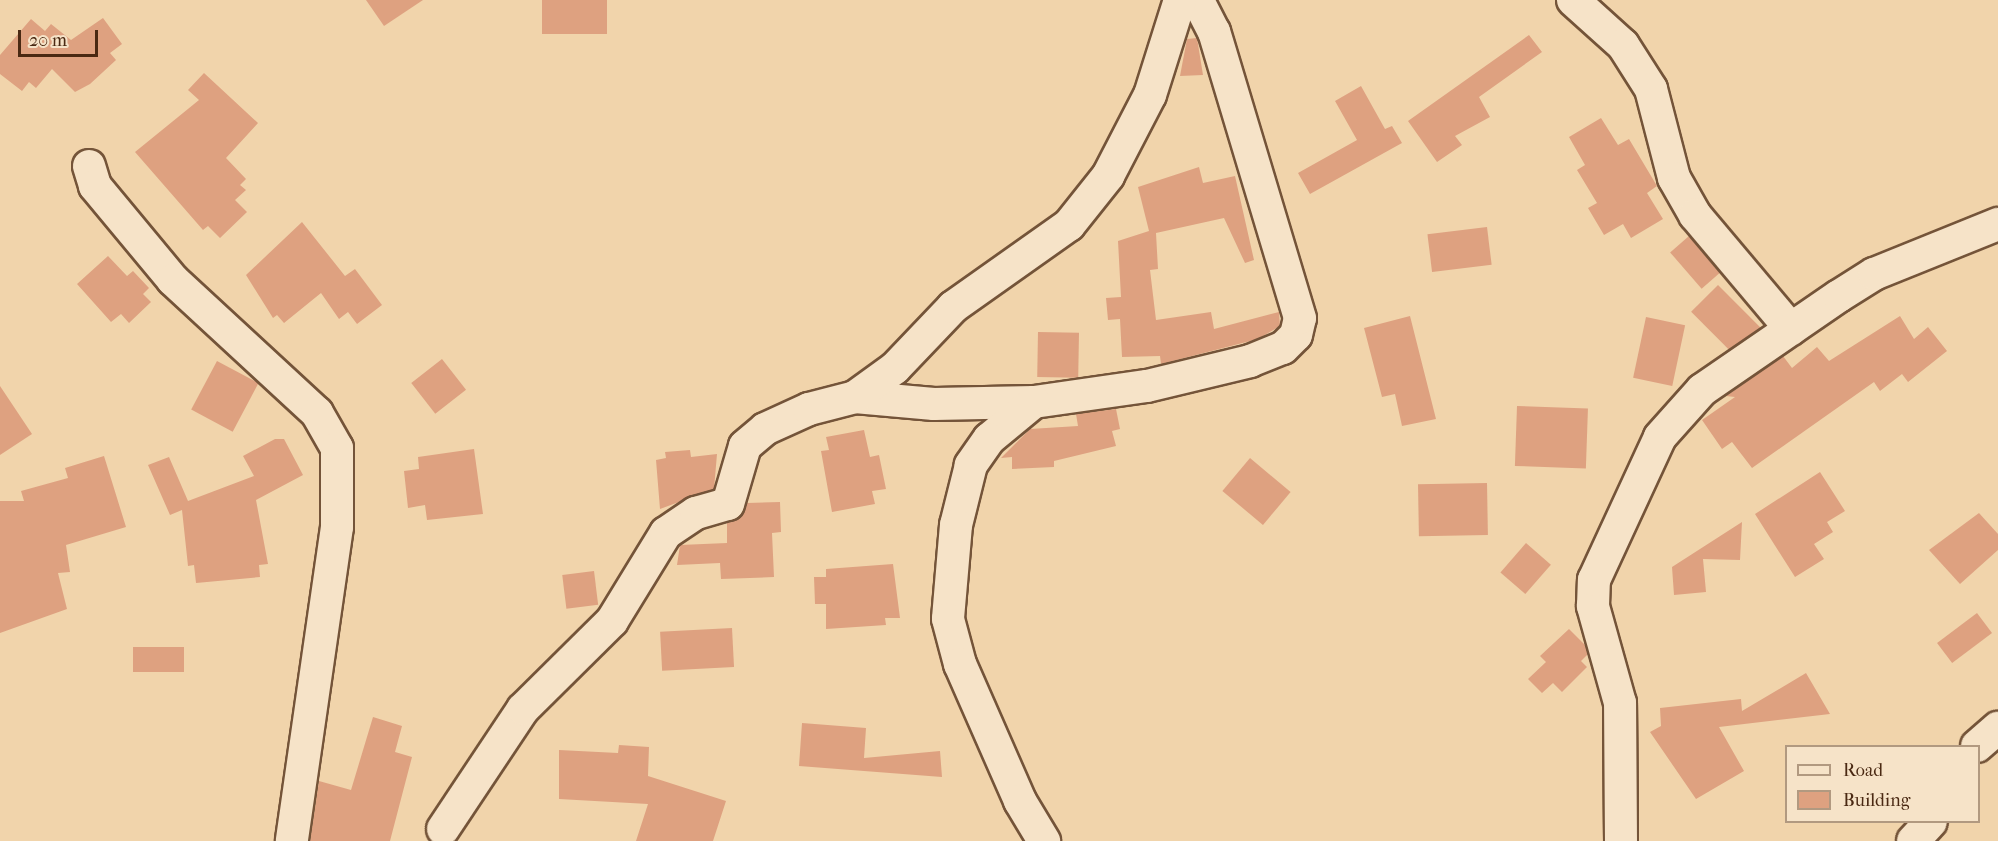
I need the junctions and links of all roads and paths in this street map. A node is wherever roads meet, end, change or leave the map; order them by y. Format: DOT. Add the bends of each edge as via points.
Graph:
graph roads {
  1 [pos="1180,0"];
  2 [pos="1198,0"];
  3 [pos="1573,0"];
  4 [pos="89,166"];
  5 [pos="1998,224"];
  6 [pos="1791,329"];
  7 [pos="855,397"];
  8 [pos="1034,402"];
  9 [pos="1998,728"];
  10 [pos="1979,745"];
  11 [pos="1930,823"];
  12 [pos="443,829"];
  13 [pos="292,841"];
  14 [pos="1044,841"];
  15 [pos="1621,841"];
  16 [pos="1913,841"];
  1 -- 7 [label="street" via="1150,95 1108,176 1069,225 953,307 895,368"];
  2 -- 8 [label="street" via="1214,32 1300,318 1296,334 1283,348 1250,361 1147,386"];
  3 -- 6 [label="street" via="1623,45 1651,89 1674,178 1695,215"];
  4 -- 13 [label="street" via="95,186 173,280 317,413 337,448 337,527"];
  5 -- 6 [label="street" via="1874,274"];
  6 -- 15 [label="street" via="1702,390 1660,437 1594,580 1593,606 1620,703"];
  7 -- 8 [label="street" via="934,404"];
  7 -- 12 [label="street" via="809,409 765,429 745,446 728,504 696,513 666,533 612,621 523,709"];
  8 -- 14 [label="street" via="989,439 971,465 957,525 948,619 960,664 1020,801"];
  9 -- 10 [label="street"];
  11 -- 16 [label="street"];
}
